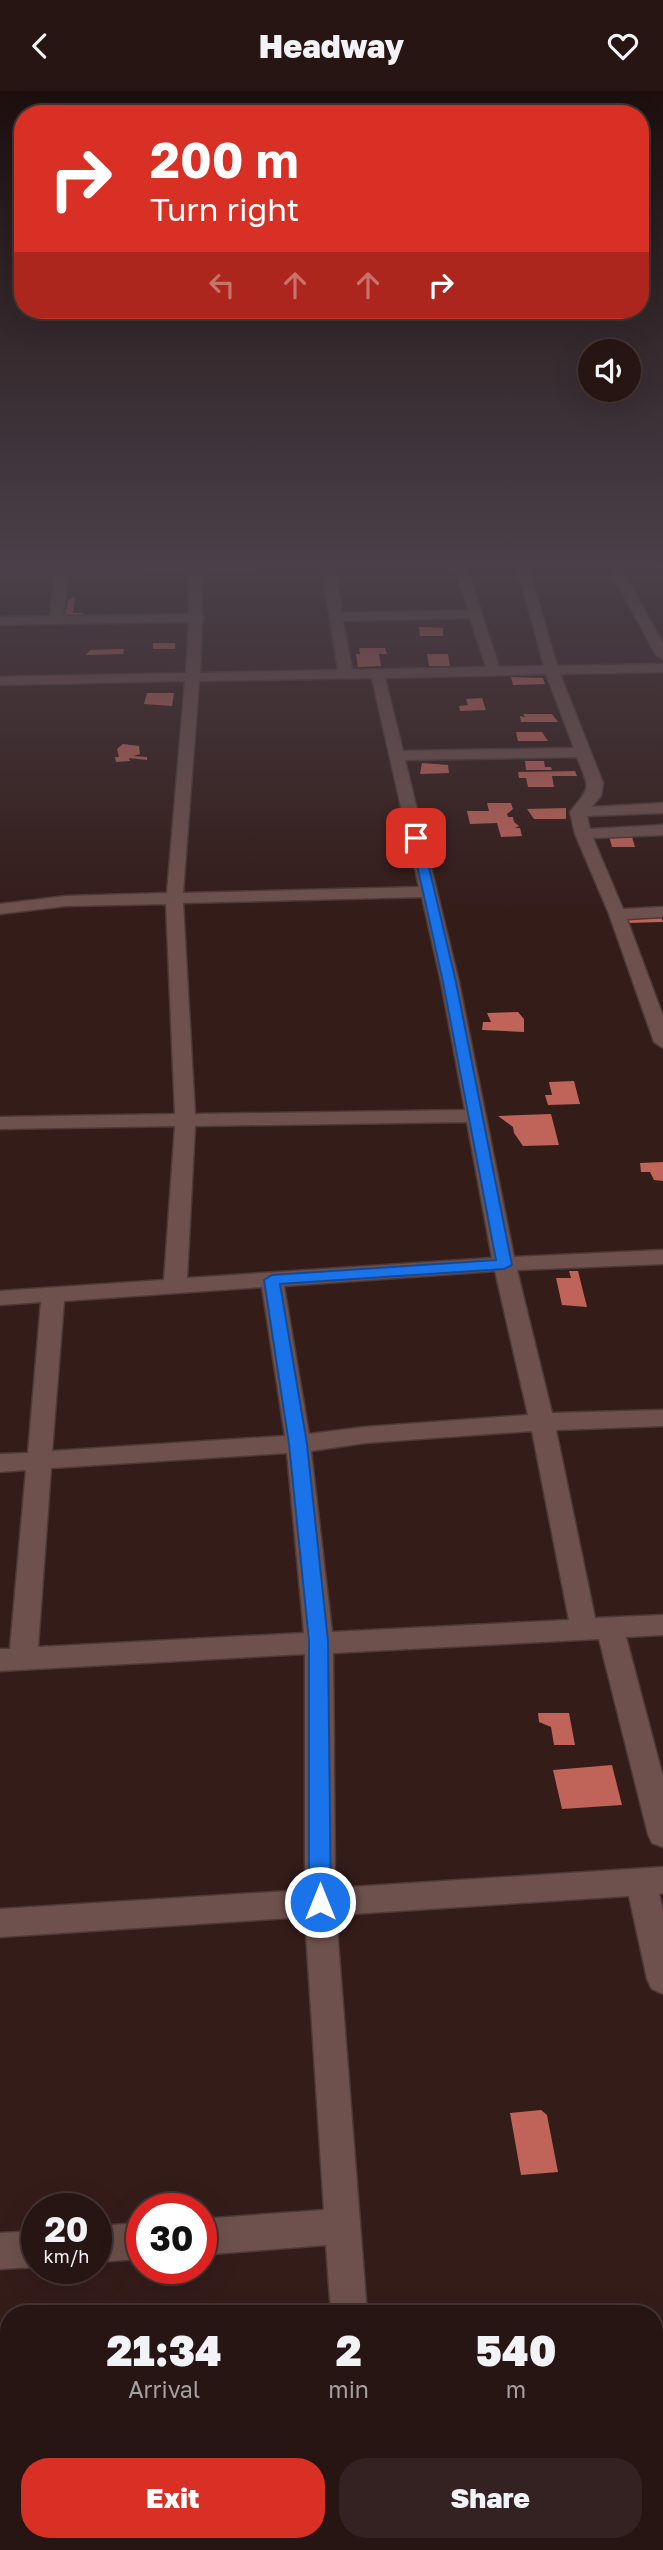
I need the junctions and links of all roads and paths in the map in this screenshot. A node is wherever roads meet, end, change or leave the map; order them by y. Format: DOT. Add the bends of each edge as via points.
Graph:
graph roads {
  1 [pos="194,683"];
  2 [pos="380,683"];
  3 [pos="557,683"];
  4 [pos="584,752"];
  5 [pos="398,756"];
  6 [pos="663,808"];
  7 [pos="578,812"];
  8 [pos="663,830"];
  9 [pos="583,834"];
  10 [pos="429,892"];
  11 [pos="175,898"];
  12 [pos="0,909"];
  13 [pos="663,912"];
  14 [pos="617,914"];
  15 [pos="657,1010"];
  16 [pos="663,1042"];
  17 [pos="476,1116"];
  18 [pos="185,1119"];
  19 [pos="0,1123"];
  20 [pos="663,1257"];
  21 [pos="504,1265"];
  22 [pos="272,1280"];
  23 [pos="175,1287"];
  24 [pos="53,1295"];
  25 [pos="0,1298"];
  26 [pos="663,1418"];
  27 [pos="542,1422"];
  28 [pos="298,1444"];
  29 [pos="0,1462"];
  30 [pos="38,1462"];
  31 [pos="663,1625"];
  32 [pos="597,1629"];
  33 [pos="319,1641"];
  34 [pos="12,1659"];
  35 [pos="663,1835"];
  36 [pos="652,1880"];
  37 [pos="320,1902"];
  38 [pos="0,1923"];
  39 [pos="663,1979"];
  40 [pos="344,2226"];
  41 [pos="217,2236"];
  42 [pos="21,2250"];
  43 [pos="0,2251"];
  44 [pos="349,2305"];
  1 -- 11 [label="street" via="181,780"];
  2 -- 5 [label="street"];
  3 -- 4 [label="street"];
  4 -- 5 [label="street"];
  4 -- 7 [label="street" via="596,783 593,796"];
  5 -- 10 [label="street"];
  6 -- 7 [label="street"];
  7 -- 9 [label="street"];
  8 -- 9 [label="street"];
  9 -- 14 [label="street"];
  10 -- 11 [label="street"];
  10 -- 17 [label="street"];
  11 -- 12 [label="street" via="66,901"];
  11 -- 18 [label="street"];
  13 -- 14 [label="street"];
  14 -- 15 [label="street"];
  15 -- 16 [label="street"];
  17 -- 18 [label="street"];
  17 -- 21 [label="street"];
  18 -- 19 [label="street"];
  18 -- 23 [label="street"];
  20 -- 21 [label="street"];
  21 -- 22 [label="street"];
  21 -- 27 [label="street"];
  22 -- 23 [label="street"];
  22 -- 28 [label="street"];
  23 -- 24 [label="street"];
  24 -- 25 [label="street"];
  24 -- 30 [label="street"];
  26 -- 27 [label="street"];
  27 -- 28 [label="street"];
  27 -- 32 [label="street"];
  28 -- 30 [label="street"];
  28 -- 33 [label="street"];
  29 -- 30 [label="street"];
  30 -- 34 [label="street"];
  31 -- 32 [label="street"];
  32 -- 33 [label="street"];
  32 -- 35 [label="street"];
  33 -- 34 [label="street"];
  33 -- 37 [label="street"];
  36 -- 37 [label="street"];
  36 -- 39 [label="street"];
  37 -- 38 [label="street"];
  37 -- 40 [label="street"];
  40 -- 41 [label="street"];
  40 -- 44 [label="street"];
  42 -- 43 [label="street"];
}
